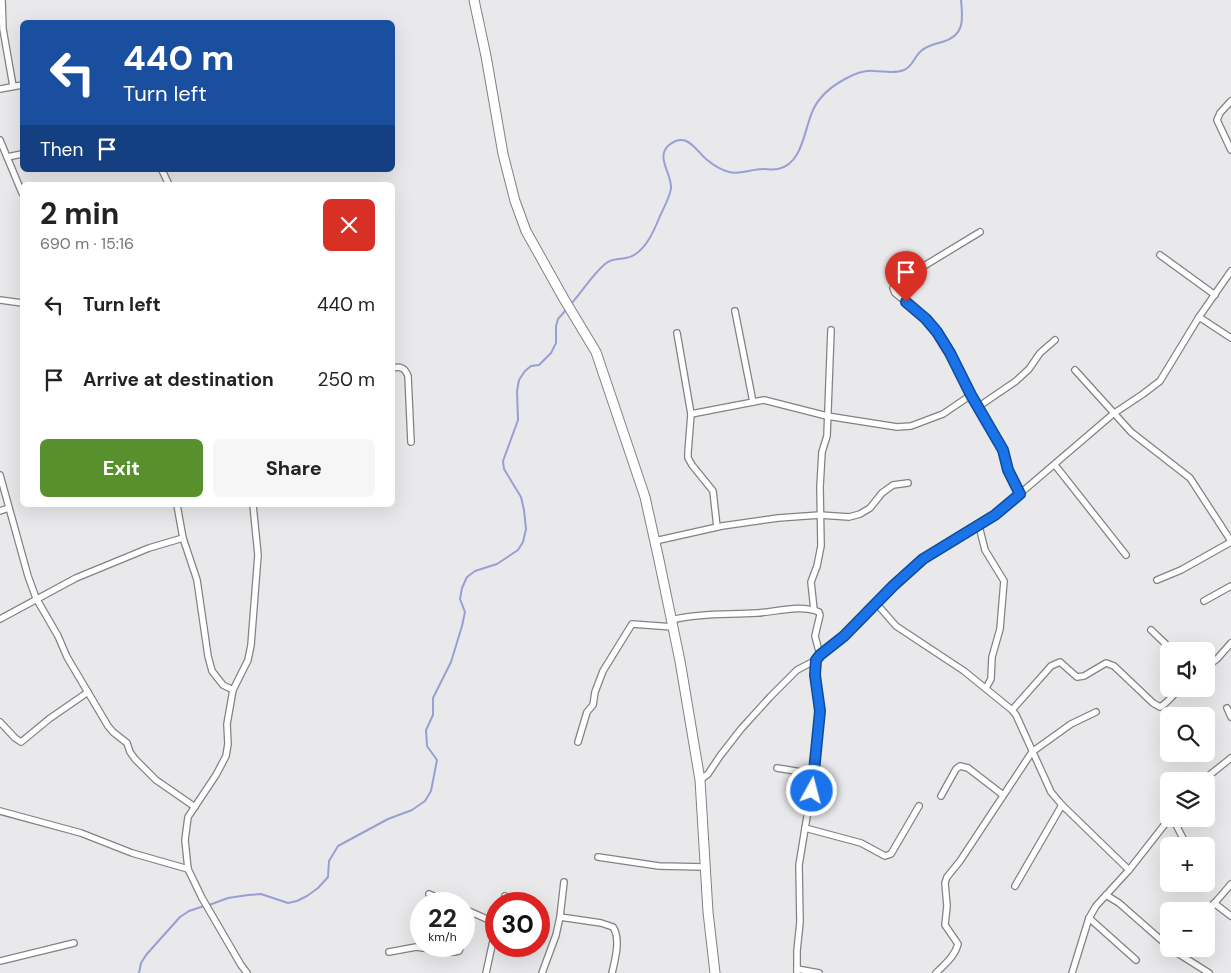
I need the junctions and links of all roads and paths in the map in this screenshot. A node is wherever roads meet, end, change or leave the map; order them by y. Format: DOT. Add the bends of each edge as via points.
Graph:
graph roads {
  1 [pos="2,0"];
  2 [pos="474,0"];
  3 [pos="20,85"];
  4 [pos="13,86"];
  5 [pos="0,89"];
  6 [pos="1231,101"];
  7 [pos="0,140"];
  8 [pos="1231,150"];
  9 [pos="20,154"];
  10 [pos="7,157"];
  11 [pos="20,188"];
  12 [pos="980,232"];
  13 [pos="1160,255"];
  14 [pos="1231,271"];
  15 [pos="1216,295"];
  16 [pos="0,300"];
  17 [pos="20,303"];
  18 [pos="735,311"];
  19 [pos="1200,317"];
  20 [pos="831,330"];
  21 [pos="677,333"];
  22 [pos="1231,338"];
  23 [pos="1056,340"];
  24 [pos="395,368"];
  25 [pos="1075,370"];
  26 [pos="971,395"];
  27 [pos="753,402"];
  28 [pos="978,408"];
  29 [pos="692,414"];
  30 [pos="1113,414"];
  31 [pos="827,416"];
  32 [pos="411,442"];
  33 [pos="1055,465"];
  34 [pos="0,475"];
  35 [pos="908,482"];
  36 [pos="1020,494"];
  37 [pos="177,507"];
  38 [pos="253,507"];
  39 [pos="9,508"];
  40 [pos="0,511"];
  41 [pos="820,515"];
  42 [pos="979,526"];
  43 [pos="717,527"];
  44 [pos="183,538"];
  45 [pos="655,541"];
  46 [pos="1231,542"];
  47 [pos="1126,555"];
  48 [pos="1157,580"];
  49 [pos="1231,586"];
  50 [pos="36,598"];
  51 [pos="1204,601"];
  52 [pos="876,603"];
  53 [pos="814,610"];
  54 [pos="0,619"];
  55 [pos="672,623"];
  56 [pos="1151,630"];
  57 [pos="1164,642"];
  58 [pos="1231,643"];
  59 [pos="818,658"];
  60 [pos="1215,660"];
  61 [pos="986,688"];
  62 [pos="232,690"];
  63 [pos="88,692"];
  64 [pos="1172,697"];
  65 [pos="1227,708"];
  66 [pos="1012,710"];
  67 [pos="1096,712"];
  68 [pos="1231,717"];
  69 [pos="0,722"];
  70 [pos="578,742"];
  71 [pos="1032,752"];
  72 [pos="1231,758"];
  73 [pos="777,768"];
  74 [pos="1213,772"];
  75 [pos="814,774"];
  76 [pos="700,780"];
  77 [pos="1003,795"];
  78 [pos="941,796"];
  79 [pos="1062,805"];
  80 [pos="919,806"];
  81 [pos="195,807"];
  82 [pos="0,811"];
  83 [pos="1163,827"];
  84 [pos="805,828"];
  85 [pos="598,857"];
  86 [pos="705,867"];
  87 [pos="188,869"];
  88 [pos="1129,870"];
  89 [pos="564,882"];
  90 [pos="1231,884"];
  91 [pos="1014,886"];
  92 [pos="1106,895"];
  93 [pos="1215,902"];
  94 [pos="1215,904"];
  95 [pos="560,916"];
  96 [pos="1231,916"];
  97 [pos="1089,918"];
  98 [pos="1160,939"];
  99 [pos="74,943"];
  100 [pos="410,948"];
  101 [pos="389,952"];
  102 [pos="489,957"];
  103 [pos="1182,957"];
  104 [pos="1136,960"];
  105 [pos="0,961"];
  106 [pos="797,971"];
  107 [pos="247,973"];
  108 [pos="486,973"];
  109 [pos="542,973"];
  110 [pos="612,973"];
  111 [pos="715,973"];
  112 [pos="818,973"];
  113 [pos="936,973"];
  114 [pos="1072,973"];
  115 [pos="1209,973"];
  1 -- 4 [label="street" via="3,29"];
  2 -- 45 [label="main road" via="515,201 526,231 596,352 645,497"];
  3 -- 4 [label="street"];
  4 -- 5 [label="street"];
  6 -- 8 [label="street" via="1217,120"];
  7 -- 10 [label="street"];
  9 -- 10 [label="street"];
  10 -- 11 [label="street"];
  12 -- 26 [label="street" via="893,288 937,332"];
  13 -- 15 [label="street"];
  14 -- 15 [label="street"];
  15 -- 19 [label="street"];
  16 -- 17 [label="street"];
  18 -- 27 [label="street"];
  19 -- 22 [label="street"];
  19 -- 30 [label="street" via="1160,381"];
  20 -- 31 [label="street"];
  21 -- 29 [label="street"];
  23 -- 28 [label="street" via="1029,369"];
  24 -- 32 [label="street" via="403,368 408,376"];
  25 -- 30 [label="street"];
  26 -- 28 [label="street"];
  26 -- 31 [label="street" via="943,414 911,426 897,427"];
  27 -- 29 [label="street"];
  27 -- 31 [label="street" via="774,401"];
  28 -- 36 [label="street" via="1003,450 1008,470"];
  29 -- 43 [label="street" via="688,458 713,491"];
  30 -- 33 [label="street"];
  30 -- 46 [label="street" via="1190,478"];
  31 -- 41 [label="street"];
  33 -- 36 [label="street"];
  33 -- 47 [label="street"];
  34 -- 39 [label="street"];
  35 -- 41 [label="street" via="893,485 860,514 849,517"];
  36 -- 42 [label="street"];
  37 -- 44 [label="street"];
  38 -- 62 [label="street" via="258,554 251,645 248,660"];
  39 -- 40 [label="street"];
  39 -- 50 [label="street"];
  41 -- 43 [label="street"];
  41 -- 53 [label="street" via="821,546 812,582"];
  42 -- 52 [label="street" via="923,559"];
  42 -- 61 [label="street" via="985,550 1004,581 1000,629 992,657 991,679"];
  43 -- 45 [label="street"];
  44 -- 50 [label="street" via="101,567"];
  44 -- 62 [label="street" via="197,580 212,671 223,685"];
  45 -- 55 [label="main road"];
  46 -- 48 [label="street"];
  49 -- 51 [label="street"];
  50 -- 54 [label="street"];
  50 -- 63 [label="street"];
  52 -- 59 [label="street"];
  52 -- 61 [label="street" via="896,626"];
  53 -- 55 [label="street" via="686,616"];
  53 -- 59 [label="street" via="820,615 815,636"];
  55 -- 70 [label="street" via="632,624 603,671"];
  55 -- 76 [label="main road"];
  56 -- 57 [label="street"];
  58 -- 60 [label="street"];
  59 -- 75 [label="street" via="815,675 820,711"];
  59 -- 76 [label="street" via="798,670 770,697"];
  61 -- 66 [label="street"];
  62 -- 81 [label="street" via="226,756"];
  63 -- 69 [label="street" via="22,742"];
  63 -- 81 [label="street" via="108,726 127,743 142,768"];
  64 -- 66 [label="street" via="1160,707 1114,666 1106,663 1084,676 1077,676 1060,662 1051,666"];
  65 -- 68 [label="street"];
  66 -- 71 [label="street"];
  67 -- 71 [label="street" via="1071,724"];
  71 -- 77 [label="street"];
  71 -- 79 [label="street" via="1051,792"];
  72 -- 74 [label="street"];
  73 -- 75 [label="street"];
  75 -- 84 [label="street"];
  76 -- 86 [label="main road"];
  77 -- 78 [label="street" via="968,768 960,766"];
  77 -- 113 [label="street" via="945,883 945,925 958,947"];
  79 -- 88 [label="street"];
  79 -- 91 [label="street"];
  80 -- 84 [label="street" via="891,854 885,856 861,843"];
  81 -- 87 [label="street" via="188,817"];
  82 -- 87 [label="street" via="81,833 132,853"];
  83 -- 88 [label="street"];
  84 -- 106 [label="street" via="799,865"];
  85 -- 86 [label="street" via="659,866"];
  86 -- 111 [label="main road"];
  87 -- 107 [label="street"];
  88 -- 92 [label="street"];
  89 -- 95 [label="street"];
  90 -- 93 [label="street"];
  92 -- 97 [label="street"];
  92 -- 98 [label="street"];
  94 -- 96 [label="street"];
  95 -- 109 [label="street"];
  95 -- 110 [label="street" via="613,927 617,942"];
  97 -- 104 [label="street"];
  97 -- 114 [label="street"];
  99 -- 105 [label="street"];
  100 -- 101 [label="street"];
  102 -- 108 [label="street"];
  103 -- 115 [label="street"];
  106 -- 112 [label="street"];
}
